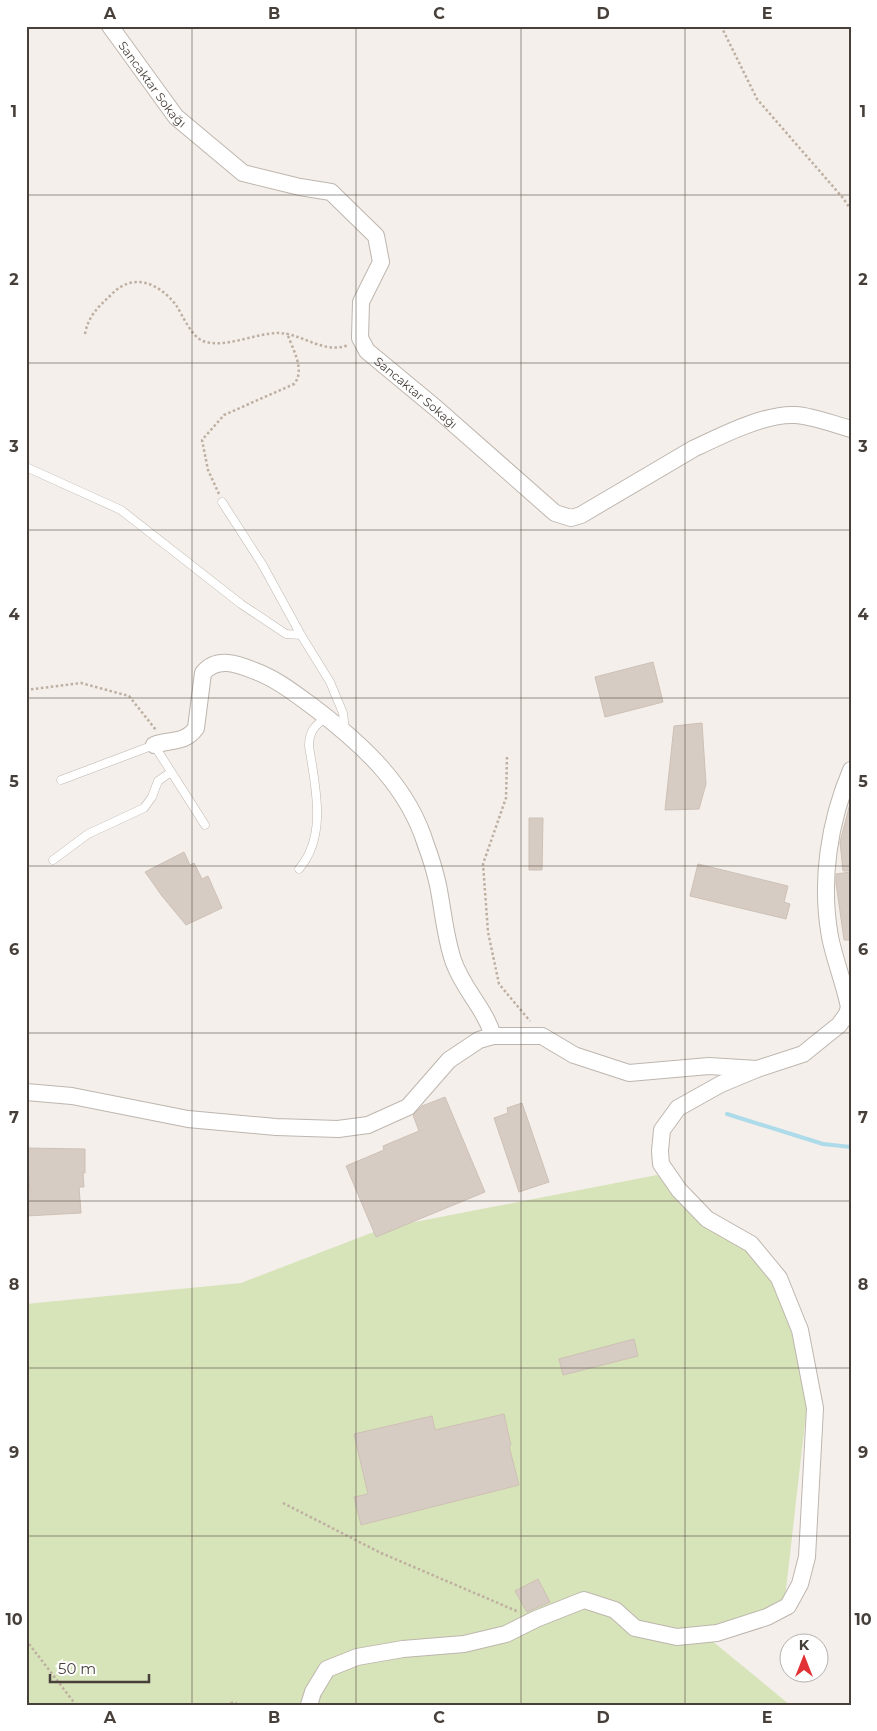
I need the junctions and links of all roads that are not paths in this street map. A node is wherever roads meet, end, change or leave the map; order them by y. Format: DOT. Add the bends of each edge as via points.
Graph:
graph roads {
  1 [pos="110,26"];
  2 [pos="851,429"];
  3 [pos="26,467"];
  4 [pos="222,502"];
  5 [pos="301,635"];
  6 [pos="327,717"];
  7 [pos="345,731"];
  8 [pos="159,743"];
  9 [pos="851,770"];
  10 [pos="171,772"];
  11 [pos="61,780"];
  12 [pos="206,825"];
  13 [pos="53,860"];
  14 [pos="299,869"];
  15 [pos="850,1007"];
  16 [pos="493,1036"];
  17 [pos="757,1069"];
  18 [pos="26,1092"];
  19 [pos="309,1705"];
  1 -- 2 [label="street, Sancaktar Sokağı" via="176,117 244,173 331,192 376,236 381,262 361,302 360,338 367,351 555,513 571,518 581,515 693,449 768,418 794,415"];
  3 -- 5 [label="lane" via="121,510 241,604 286,634"];
  4 -- 5 [label="lane" via="262,564"];
  5 -- 7 [label="lane" via="338,696"];
  6 -- 7 [label="street"];
  6 -- 8 [label="street" via="260,672 238,664 221,663 203,673 196,728 192,734 187,738"];
  6 -- 14 [label="lane" via="314,726 310,736 317,826 310,853"];
  7 -- 16 [label="street" via="391,777 416,818 437,883 453,962 489,1022"];
  8 -- 10 [label="lane"];
  8 -- 11 [label="lane"];
  9 -- 15 [label="street" via="830,834 827,877 828,919"];
  10 -- 12 [label="lane"];
  10 -- 13 [label="lane" via="158,781 144,808 88,834"];
  15 -- 17 [label="street" via="839,1025 803,1054"];
  16 -- 17 [label="street" via="542,1036 574,1055 629,1073 710,1066"];
  16 -- 18 [label="street" via="479,1040 449,1060 408,1107 368,1125 338,1129 188,1119 72,1096"];
  17 -- 19 [label="street" via="678,1108 662,1130 660,1151 662,1164 679,1190 707,1219 751,1244 779,1278 800,1330 815,1408 807,1557 800,1584 788,1606 767,1618 717,1633 677,1637 635,1628 615,1610 584,1600 506,1634 464,1644 357,1657 327,1669 312,1692"];
}
